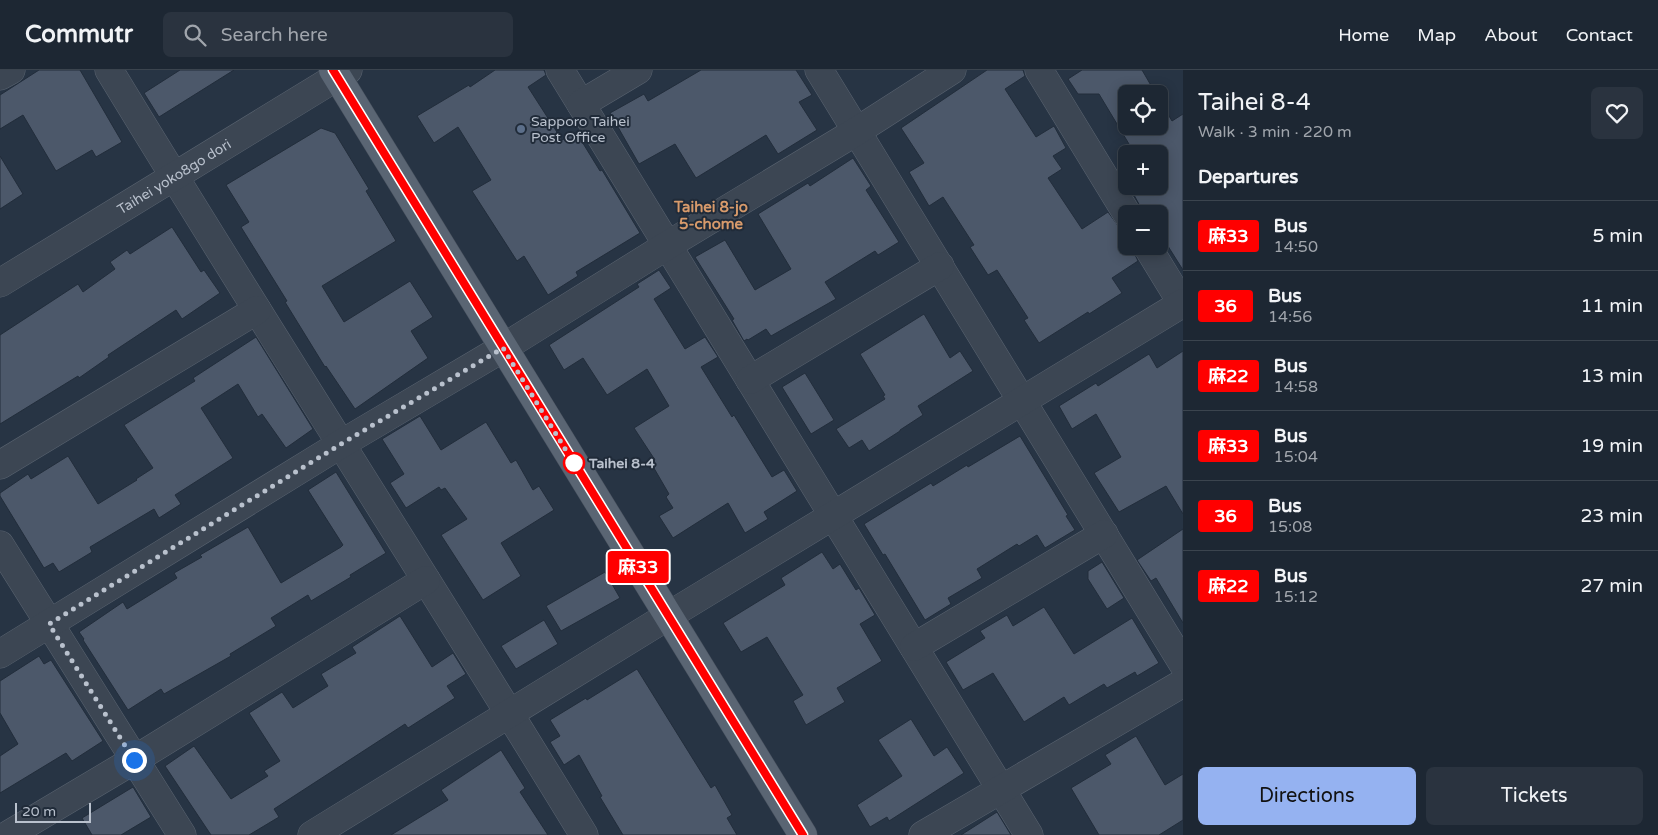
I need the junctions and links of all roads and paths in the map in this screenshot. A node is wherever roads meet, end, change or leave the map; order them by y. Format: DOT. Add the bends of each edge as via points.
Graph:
graph roads {
  1 [pos="11,70"];
  2 [pos="109,70"];
  3 [pos="560,70"];
  4 [pos="638,70"];
  5 [pos="819,70"];
  6 [pos="952,70"];
  7 [pos="1039,70"];
  8 [pos="339,72"];
  9 [pos="0,76"];
  10 [pos="580,104"];
  11 [pos="856,131"];
  12 [pos="174,176"];
  13 [pos="1122,205"];
  14 [pos="668,245"];
  15 [pos="1153,255"];
  16 [pos="940,266"];
  17 [pos="0,283"];
  18 [pos="1183,304"];
  19 [pos="257,310"];
  20 [pos="503,348"];
  21 [pos="750,380"];
  22 [pos="1022,402"];
  23 [pos="341,444"];
  24 [pos="0,465"];
  25 [pos="834,516"];
  26 [pos="1104,534"];
  27 [pos="0,545"];
  28 [pos="426,580"];
  29 [pos="668,616"];
  30 [pos="49,624"];
  31 [pos="914,647"];
  32 [pos="0,654"];
  33 [pos="1183,664"];
  34 [pos="1183,683"];
  35 [pos="509,713"];
  36 [pos="134,760"];
  37 [pos="1001,789"];
  38 [pos="8,835"];
  39 [pos="182,835"];
  40 [pos="312,835"];
  41 [pos="584,835"];
  42 [pos="803,835"];
  43 [pos="923,835"];
  44 [pos="1029,835"];
  1 -- 9 [label="street"];
  2 -- 12 [label="street"];
  3 -- 10 [label="street"];
  4 -- 10 [label="street"];
  5 -- 11 [label="street"];
  6 -- 11 [label="street"];
  7 -- 13 [label="street"];
  8 -- 12 [label="street, Taihei yoko8go dori"];
  8 -- 20 [label="main road"];
  10 -- 14 [label="street"];
  11 -- 14 [label="street"];
  11 -- 16 [label="street"];
  12 -- 17 [label="street, Taihei yoko8go dori"];
  12 -- 19 [label="street"];
  14 -- 20 [label="street"];
  14 -- 21 [label="street"];
  15 -- 18 [label="street"];
  16 -- 21 [label="street"];
  16 -- 22 [label="street"];
  18 -- 22 [label="street"];
  19 -- 23 [label="street"];
  19 -- 24 [label="street"];
  20 -- 23 [label="street"];
  20 -- 29 [label="main road"];
  21 -- 25 [label="street"];
  22 -- 25 [label="street"];
  22 -- 26 [label="street"];
  23 -- 28 [label="street"];
  23 -- 30 [label="street"];
  25 -- 29 [label="street"];
  25 -- 31 [label="street"];
  26 -- 31 [label="street"];
  26 -- 33 [label="street"];
  27 -- 30 [label="street"];
  28 -- 35 [label="street"];
  28 -- 36 [label="street"];
  29 -- 35 [label="street"];
  29 -- 42 [label="main road"];
  30 -- 32 [label="street"];
  30 -- 36 [label="street"];
  31 -- 37 [label="street"];
  34 -- 37 [label="street"];
  35 -- 40 [label="street"];
  35 -- 41 [label="street"];
  36 -- 38 [label="street"];
  36 -- 39 [label="street"];
  37 -- 43 [label="street"];
  37 -- 44 [label="street"];
}
